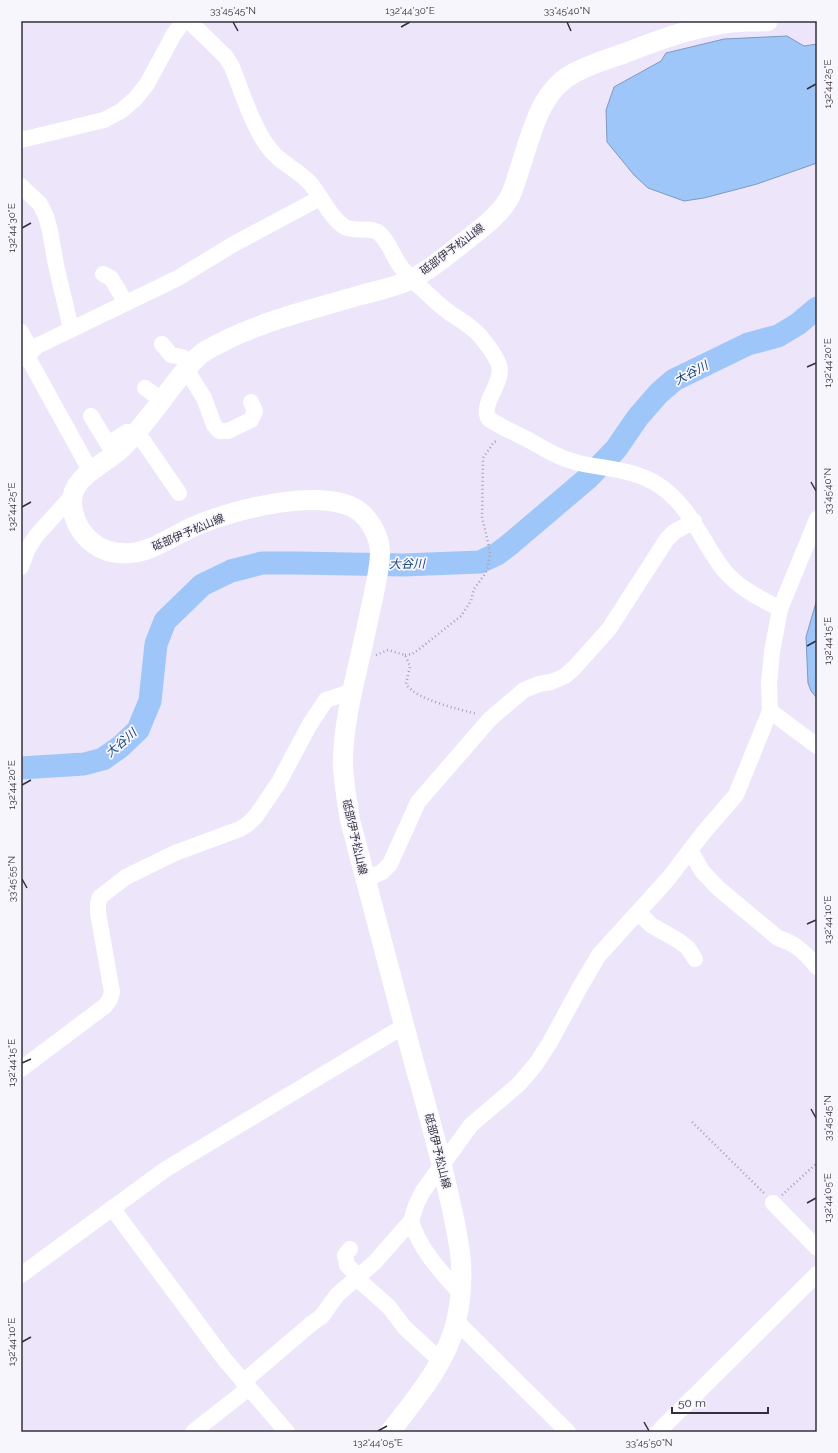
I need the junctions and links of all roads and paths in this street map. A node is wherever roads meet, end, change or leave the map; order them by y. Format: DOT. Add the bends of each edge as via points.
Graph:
graph roads {
  1 [pos="184,21"];
  2 [pos="190,21"];
  3 [pos="768,21"];
  4 [pos="21,140"];
  5 [pos="21,186"];
  6 [pos="320,198"];
  7 [pos="103,274"];
  8 [pos="412,279"];
  9 [pos="126,303"];
  10 [pos="71,330"];
  11 [pos="21,332"];
  12 [pos="162,344"];
  13 [pos="26,356"];
  14 [pos="188,367"];
  15 [pos="146,388"];
  16 [pos="162,400"];
  17 [pos="251,402"];
  18 [pos="91,416"];
  19 [pos="512,432"];
  20 [pos="134,434"];
  21 [pos="91,472"];
  22 [pos="179,493"];
  23 [pos="72,496"];
  24 [pos="817,519"];
  25 [pos="694,521"];
  26 [pos="21,567"];
  27 [pos="780,609"];
  28 [pos="405,655"];
  29 [pos="360,660"];
  30 [pos="353,692"];
  31 [pos="770,711"];
  32 [pos="490,719"];
  33 [pos="817,746"];
  34 [pos="690,850"];
  35 [pos="365,880"];
  36 [pos="638,912"];
  37 [pos="695,959"];
  38 [pos="817,967"];
  39 [pos="404,1026"];
  40 [pos="21,1069"];
  41 [pos="692,1122"];
  42 [pos="817,1163"];
  43 [pos="442,1166"];
  44 [pos="773,1203"];
  45 [pos="112,1208"];
  46 [pos="411,1221"];
  47 [pos="817,1248"];
  48 [pos="350,1249"];
  49 [pos="817,1274"];
  50 [pos="21,1275"];
  51 [pos="358,1276"];
  52 [pos="461,1294"];
  53 [pos="456,1321"];
  54 [pos="441,1361"];
  55 [pos="246,1385"];
  56 [pos="193,1432"];
  57 [pos="287,1432"];
  58 [pos="390,1432"];
  59 [pos="568,1432"];
  60 [pos="658,1432"];
  1 -- 4 [label="street" via="174,34 147,84 121,111 104,120"];
  2 -- 6 [label="street" via="226,57 263,139 276,155 310,183"];
  3 -- 8 [label="main road, 砥部伊予松山線" via="726,23 699,28 593,64 558,84 546,98 510,197 502,209 442,260"];
  5 -- 10 [label="street" via="40,204 46,216"];
  6 -- 8 [label="street" via="337,220 346,227 372,230 380,234 400,267"];
  6 -- 9 [label="street" via="232,245 178,278"];
  7 -- 9 [label="street" via="111,278"];
  8 -- 14 [label="main road, 砥部伊予松山線" via="266,323 211,348"];
  8 -- 19 [label="street" via="448,312 480,336 496,359 500,372 487,408 487,415 494,423"];
  9 -- 10 [label="street"];
  10 -- 13 [label="street" via="37,346"];
  11 -- 13 [label="street"];
  12 -- 14 [label="street" via="171,355 182,357"];
  13 -- 21 [label="street"];
  14 -- 16 [label="main road, 砥部伊予松山線"];
  14 -- 17 [label="street" via="219,431 228,431 251,420 255,411"];
  15 -- 16 [label="street"];
  16 -- 20 [label="main road, 砥部伊予松山線"];
  18 -- 20 [label="street" via="108,444 127,432"];
  19 -- 25 [label="street" via="564,458 643,476 658,484 676,499"];
  19 -- 28 [label="path" via="494,442 483,458 482,517 490,551 485,574 474,589 471,601 461,616 418,650"];
  20 -- 21 [label="main road, 砥部伊予松山線" via="116,454"];
  20 -- 22 [label="street"];
  21 -- 23 [label="main road, 砥部伊予松山線" via="76,485"];
  23 -- 26 [label="street" via="36,536 27,550"];
  23 -- 29 [label="main road, 砥部伊予松山線" via="76,521 89,542 110,552 122,553 146,550 196,526 252,507 293,501 326,500 350,506 374,529 381,553"];
  24 -- 27 [label="street"];
  25 -- 27 [label="street" via="724,570 740,586"];
  25 -- 32 [label="street" via="674,532 667,540 609,629 574,668 565,676 524,690"];
  27 -- 31 [label="street" via="770,665"];
  28 -- 29 [label="path" via="388,650"];
  28 -- 32 [label="path" via="410,666 406,684 409,689 426,698"];
  29 -- 30 [label="main road, 砥部伊予松山線"];
  30 -- 35 [label="main road, 砥部伊予松山線" via="347,721 344,782 350,820"];
  30 -- 40 [label="street" via="326,700 279,782 248,824 175,853 126,877 100,897 98,913 112,992 110,999 105,1006"];
  31 -- 33 [label="street"];
  31 -- 34 [label="street" via="736,796"];
  32 -- 35 [label="street" via="418,802 390,864 382,872"];
  34 -- 36 [label="street"];
  34 -- 38 [label="street" via="702,871 718,888 778,938 799,948"];
  35 -- 39 [label="main road, 砥部伊予松山線"];
  36 -- 37 [label="street" via="651,926 688,948"];
  36 -- 43 [label="street" via="599,955 536,1064 519,1084 471,1125"];
  39 -- 43 [label="main road, 砥部伊予松山線"];
  39 -- 45 [label="street" via="166,1169"];
  41 -- 44 [label="path"];
  42 -- 44 [label="path"];
  43 -- 46 [label="street" via="423,1191"];
  43 -- 52 [label="main road, 砥部伊予松山線" via="460,1240"];
  44 -- 47 [label="street"];
  45 -- 50 [label="street"];
  45 -- 55 [label="street"];
  46 -- 51 [label="street" via="375,1262"];
  46 -- 52 [label="street" via="422,1248"];
  48 -- 51 [label="street" via="345,1255 345,1260"];
  49 -- 60 [label="street"];
  51 -- 54 [label="street" via="362,1283 389,1307 405,1328"];
  51 -- 55 [label="street" via="337,1295 322,1316"];
  52 -- 53 [label="main road, 砥部伊予松山線"];
  53 -- 54 [label="main road, 砥部伊予松山線"];
  53 -- 59 [label="street"];
  54 -- 58 [label="main road, 砥部伊予松山線"];
  55 -- 56 [label="street"];
  55 -- 57 [label="street"];
}
